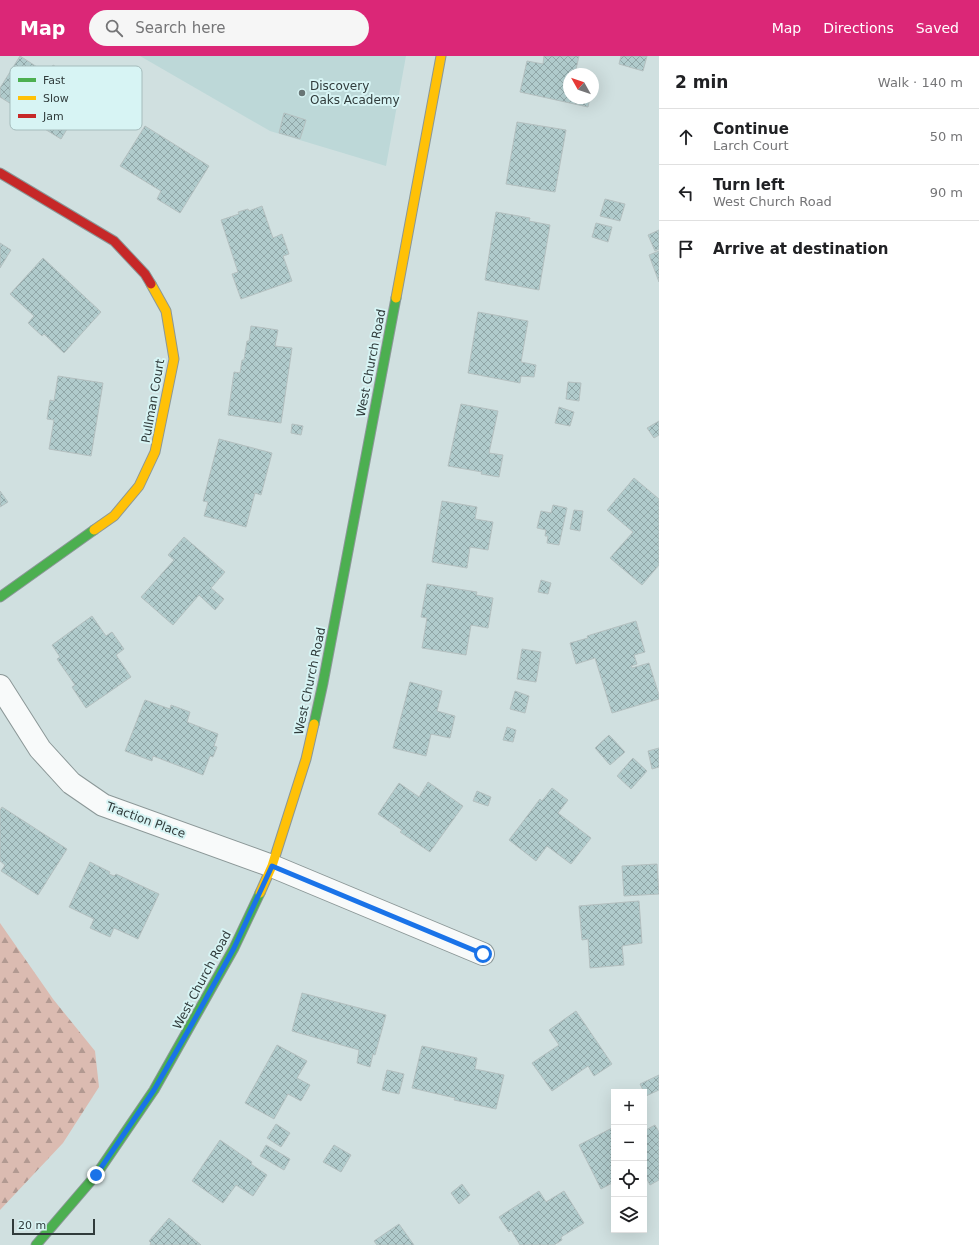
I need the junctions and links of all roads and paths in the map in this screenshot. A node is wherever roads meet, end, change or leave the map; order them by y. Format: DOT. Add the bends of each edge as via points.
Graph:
graph roads {
  1 [pos="442,56"];
  2 [pos="0,173"];
  3 [pos="0,597"];
  4 [pos="0,686"];
  5 [pos="272,866"];
  6 [pos="483,954"];
  7 [pos="36,1245"];
  1 -- 5 [label="main road, West Church Road" via="323,683 306,759"];
  2 -- 3 [label="main road, Pullman Court" via="114,241 145,274 166,311 174,359 155,452 139,486 114,516"];
  4 -- 5 [label="street, Traction Place" via="40,749 71,783 103,805"];
  5 -- 6 [label="street, Traction Place"];
  5 -- 7 [label="main road, West Church Road" via="234,948 154,1090 96,1175"];
}
